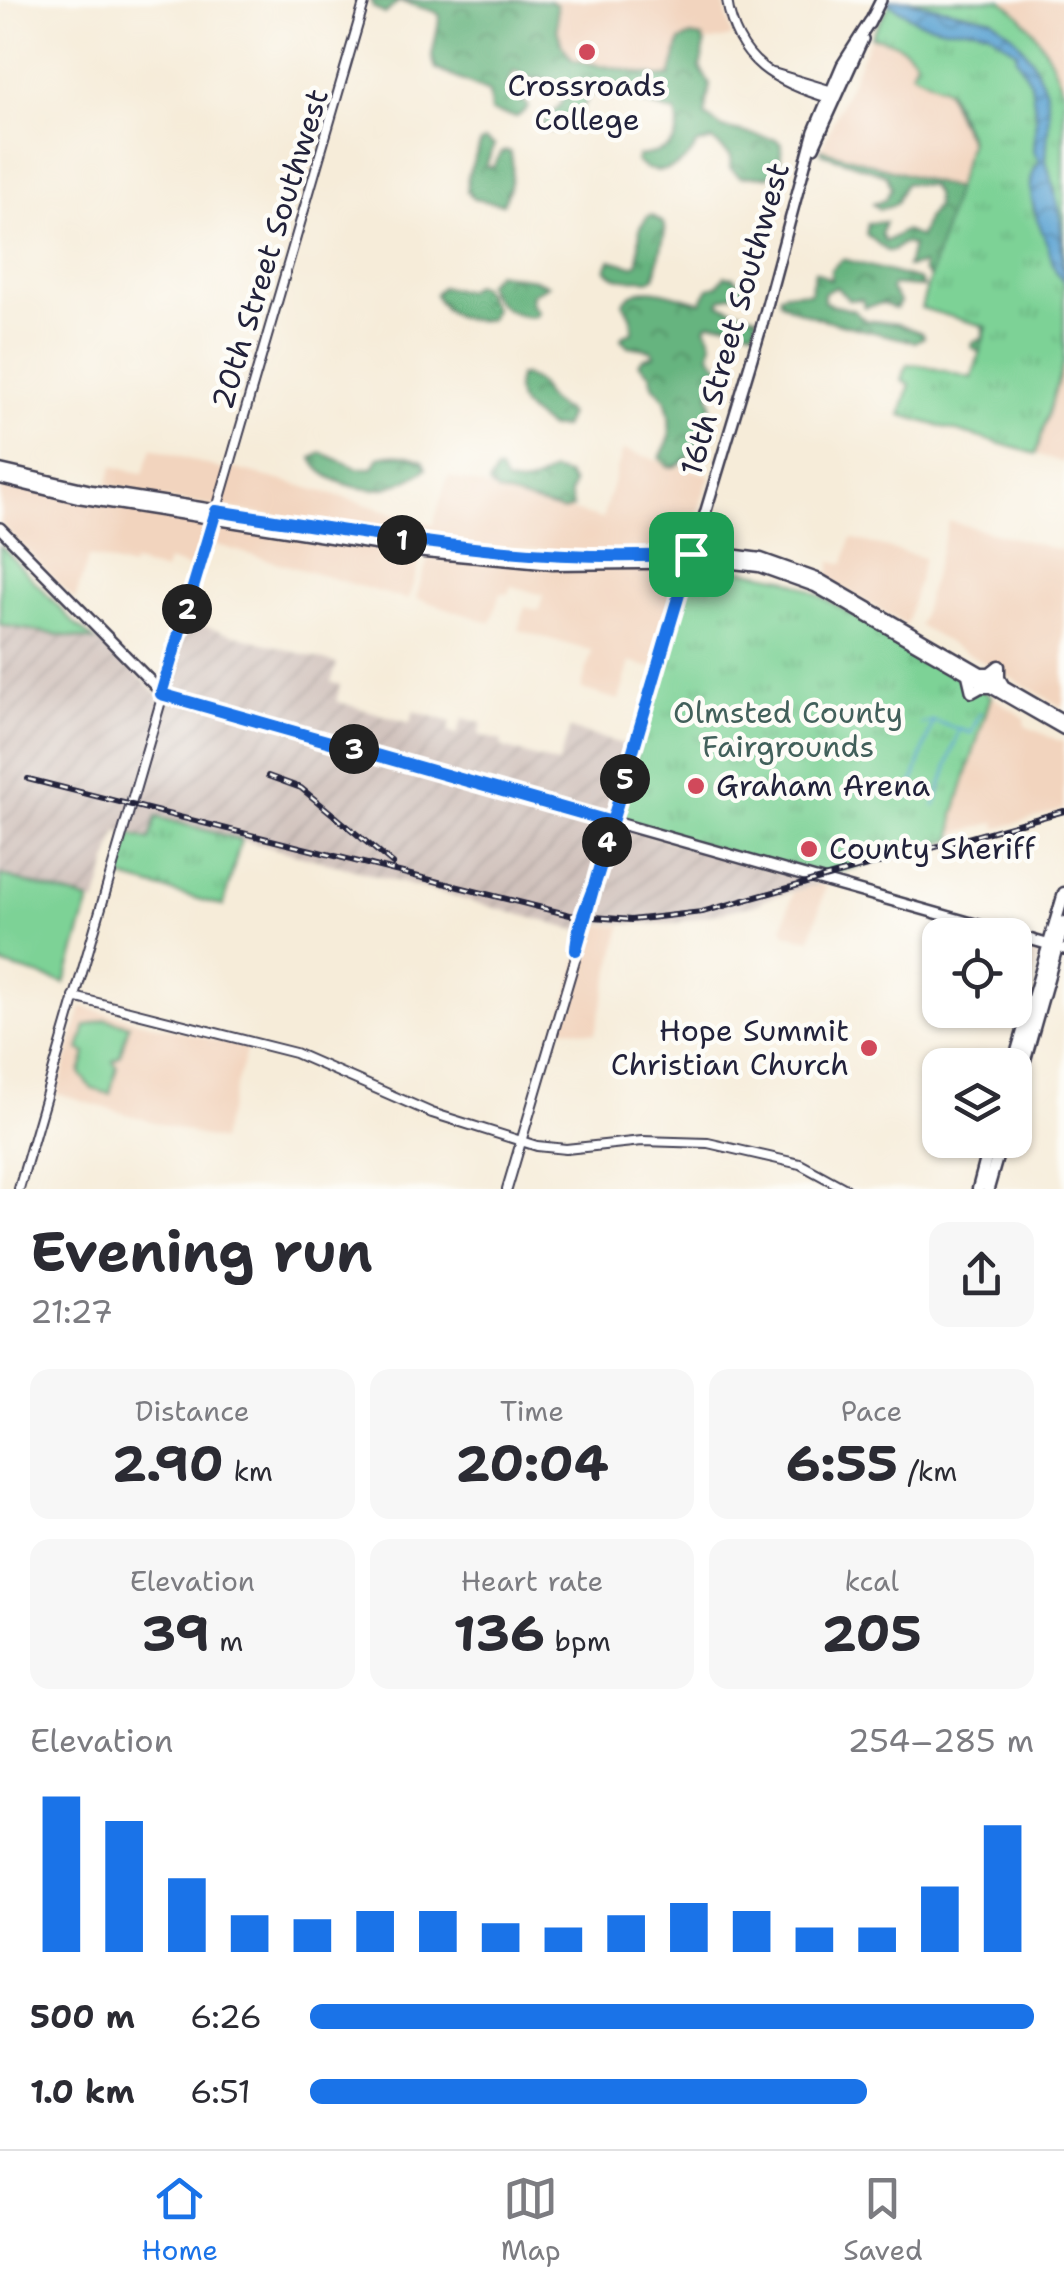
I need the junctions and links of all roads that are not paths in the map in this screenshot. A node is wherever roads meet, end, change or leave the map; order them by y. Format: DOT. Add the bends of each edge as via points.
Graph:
graph roads {
  1 [pos="366,0"];
  2 [pos="727,0"];
  3 [pos="881,0"];
  4 [pos="832,95"];
  5 [pos="0,474"];
  6 [pos="214,515"];
  7 [pos="0,528"];
  8 [pos="689,559"];
  9 [pos="161,694"];
  10 [pos="1047,716"];
  11 [pos="1064,719"];
  12 [pos="1064,731"];
  13 [pos="612,822"];
  14 [pos="1064,893"];
  15 [pos="954,918"];
  16 [pos="1064,922"];
  17 [pos="1032,940"];
  18 [pos="1057,947"];
  19 [pos="74,997"];
  20 [pos="1020,1048"];
  21 [pos="1028,1048"];
  22 [pos="520,1142"];
  23 [pos="991,1158"];
  24 [pos="995,1158"];
  25 [pos="19,1189"];
  26 [pos="507,1189"];
  27 [pos="846,1189"];
  28 [pos="978,1189"];
  29 [pos="988,1189"];
  1 -- 6 [label="street, 20th Street Southwest"];
  2 -- 4 [label="street" via="742,45 769,72 786,85"];
  3 -- 4 [label="main road, 16th Street Southwest"];
  4 -- 8 [label="main road, 16th Street Southwest" via="814,131"];
  5 -- 6 [label="main road" via="78,496"];
  6 -- 8 [label="main road" via="484,559 588,565"];
  6 -- 9 [label="street, 20th Street Southwest"];
  7 -- 9 [label="main road"];
  8 -- 10 [label="main road" via="796,577 968,674 972,692 990,687"];
  8 -- 10 [label="main road" via="750,557 802,572 981,673 1000,666 1004,686"];
  8 -- 13 [label="main road, 16th Street Southwest"];
  9 -- 13 [label="main road"];
  9 -- 19 [label="street, 20th Street Southwest"];
  10 -- 11 [label="main road"];
  10 -- 12 [label="main road"];
  13 -- 15 [label="main road"];
  13 -- 22 [label="street"];
  14 -- 18 [label="main road"];
  16 -- 18 [label="main road"];
  17 -- 18 [label="main road"];
  18 -- 20 [label="main road"];
  18 -- 21 [label="main road"];
  19 -- 22 [label="street" via="295,1053 432,1114"];
  19 -- 25 [label="street, 20th Street Southwest"];
  22 -- 26 [label="street"];
  22 -- 27 [label="street" via="558,1149 708,1142 802,1165"];
  23 -- 28 [label="main road"];
  24 -- 29 [label="main road"];
}
